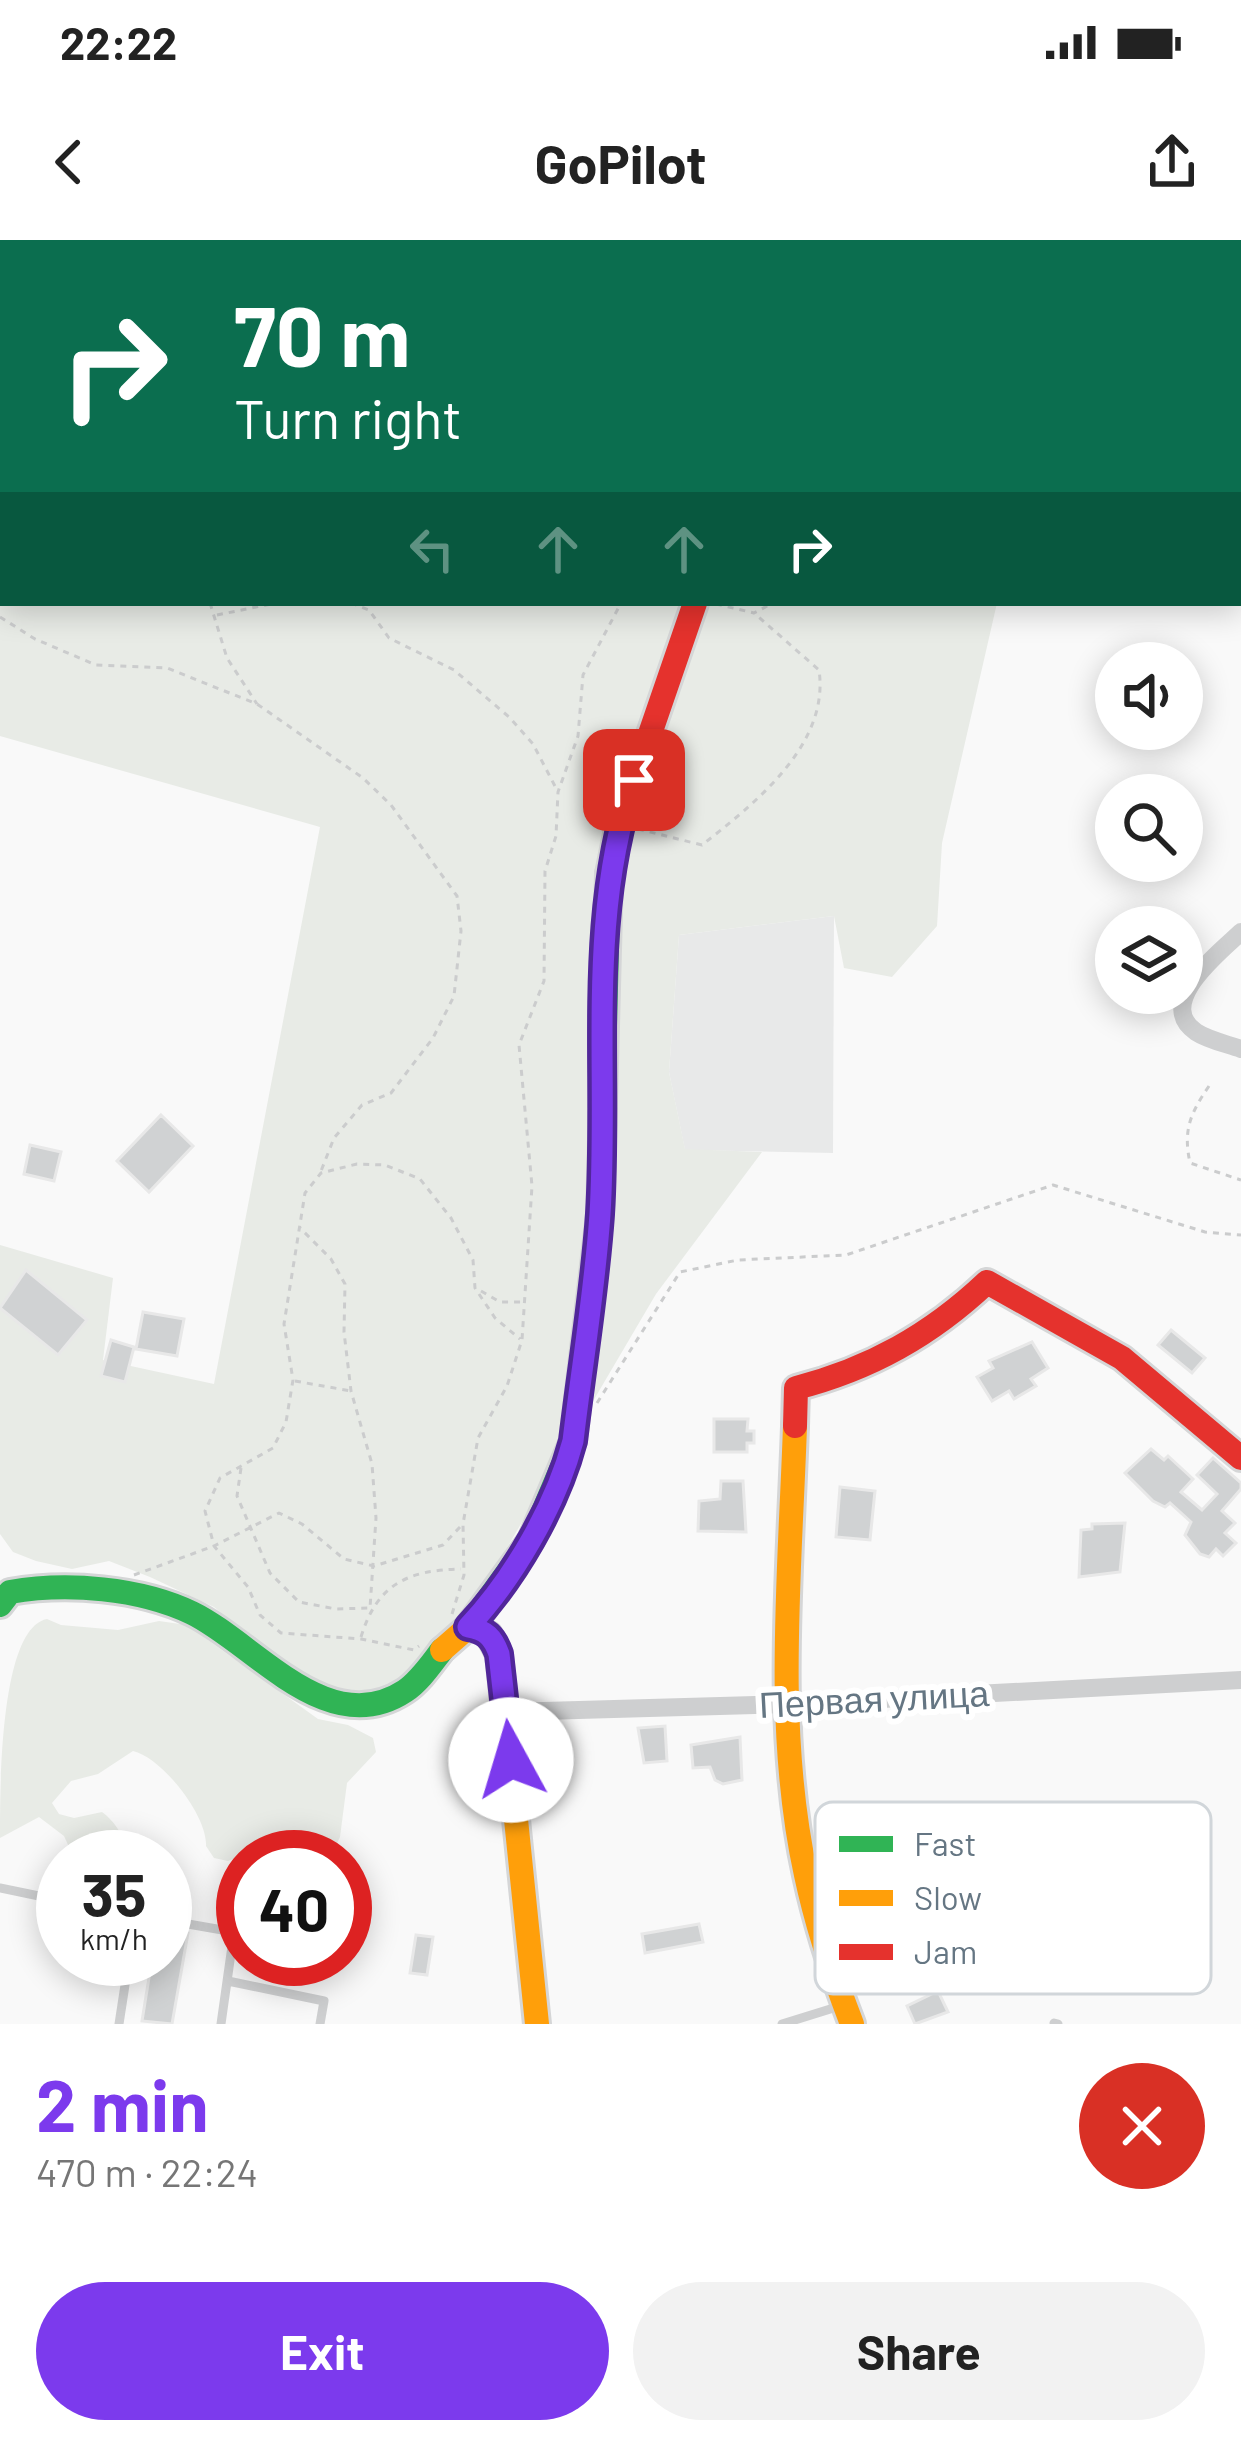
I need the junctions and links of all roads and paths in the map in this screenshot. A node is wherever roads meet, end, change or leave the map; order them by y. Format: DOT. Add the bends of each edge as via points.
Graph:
graph roads {
  1 [pos="212,606"];
  2 [pos="262,606"];
  3 [pos="359,606"];
  4 [pos="618,606"];
  5 [pos="694,606"];
  6 [pos="727,606"];
  7 [pos="767,606"];
  8 [pos="754,613"];
  9 [pos="215,616"];
  10 [pos="0,617"];
  11 [pos="257,704"];
  12 [pos="558,792"];
  13 [pos="619,824"];
  14 [pos="1241,932"];
  15 [pos="1241,1049"];
  16 [pos="1209,1086"];
  17 [pos="321,1173"];
  18 [pos="1241,1180"];
  19 [pos="298,1226"];
  20 [pos="1241,1235"];
  21 [pos="476,1288"];
  22 [pos="524,1302"];
  23 [pos="522,1340"];
  24 [pos="293,1380"];
  25 [pos="351,1391"];
  26 [pos="597,1403"];
  27 [pos="1241,1458"];
  28 [pos="242,1466"];
  29 [pos="463,1523"];
  30 [pos="252,1526"];
  31 [pos="214,1546"];
  32 [pos="374,1566"];
  33 [pos="464,1568"];
  34 [pos="132,1576"];
  35 [pos="0,1605"];
  36 [pos="370,1608"];
  37 [pos="455,1625"];
  38 [pos="361,1639"];
  39 [pos="424,1642"];
  40 [pos="1241,1680"];
  41 [pos="789,1704"];
  42 [pos="507,1712"];
  43 [pos="0,1888"];
  44 [pos="36,1895"];
  45 [pos="815,1915"];
  46 [pos="125,1986"];
  47 [pos="227,1986"];
  48 [pos="252,1986"];
  49 [pos="848,2015"];
  50 [pos="120,2023"];
  51 [pos="221,2024"];
  52 [pos="320,2024"];
  53 [pos="536,2024"];
  54 [pos="782,2024"];
  1 -- 9 [label="path"];
  2 -- 9 [label="path"];
  3 -- 12 [label="path" via="389,638 454,670 509,717"];
  4 -- 12 [label="path" via="583,675 578,736"];
  5 -- 13 [label="street"];
  6 -- 8 [label="path"];
  7 -- 8 [label="path"];
  8 -- 13 [label="path" via="819,670 822,690 805,741 760,799 702,845"];
  9 -- 11 [label="path" via="227,658"];
  10 -- 11 [label="path" via="96,665 167,668"];
  11 -- 17 [label="path" via="377,791 458,896 454,996 392,1094 362,1105 334,1138"];
  12 -- 22 [label="path" via="545,871 544,981 519,1045 532,1186"];
  13 -- 37 [label="street" via="606,890 600,1215 573,1441 564,1474 488,1606"];
  14 -- 15 [label="street" via="1188,988 1182,1010 1198,1034"];
  16 -- 18 [label="path" via="1190,1114 1190,1163"];
  17 -- 19 [label="path" via="305,1193"];
  17 -- 21 [label="path" via="371,1165 420,1179 473,1260"];
  19 -- 24 [label="path" via="284,1324"];
  19 -- 25 [label="path" via="345,1284"];
  20 -- 26 [label="path" via="1205,1232 1053,1185 846,1256 738,1260 680,1272"];
  21 -- 22 [label="path" via="500,1302"];
  21 -- 23 [label="path"];
  22 -- 23 [label="path"];
  23 -- 29 [label="path" via="478,1438"];
  24 -- 25 [label="path"];
  24 -- 28 [label="path" via="273,1448"];
  25 -- 32 [label="path" via="372,1464"];
  27 -- 41 [label="street" via="1199,1415 1134,1369 987,1282 955,1315 898,1352 796,1388"];
  28 -- 30 [label="path" via="237,1496"];
  28 -- 31 [label="path" via="220,1478 205,1511"];
  29 -- 32 [label="path" via="443,1545"];
  29 -- 33 [label="path"];
  30 -- 31 [label="path"];
  30 -- 32 [label="path" via="279,1513 344,1558"];
  30 -- 36 [label="path" via="270,1574 299,1602"];
  31 -- 34 [label="path"];
  31 -- 38 [label="path" via="281,1634"];
  32 -- 36 [label="path"];
  33 -- 36 [label="path" via="428,1569 391,1586"];
  33 -- 37 [label="path"];
  35 -- 37 [label="street" via="10,1592 40,1588 172,1605 321,1699 344,1703 388,1699 410,1687"];
  36 -- 38 [label="path"];
  37 -- 42 [label="street" via="494,1639"];
  38 -- 39 [label="path" via="414,1650"];
  40 -- 41 [label="street, Первая улица"];
  41 -- 42 [label="street, Первая улица"];
  41 -- 45 [label="street" via="793,1811"];
  42 -- 53 [label="street"];
  43 -- 44 [label="lane"];
  46 -- 50 [label="lane"];
  47 -- 51 [label="lane"];
  48 -- 52 [label="lane" via="324,2001"];
  49 -- 54 [label="lane"];
}
